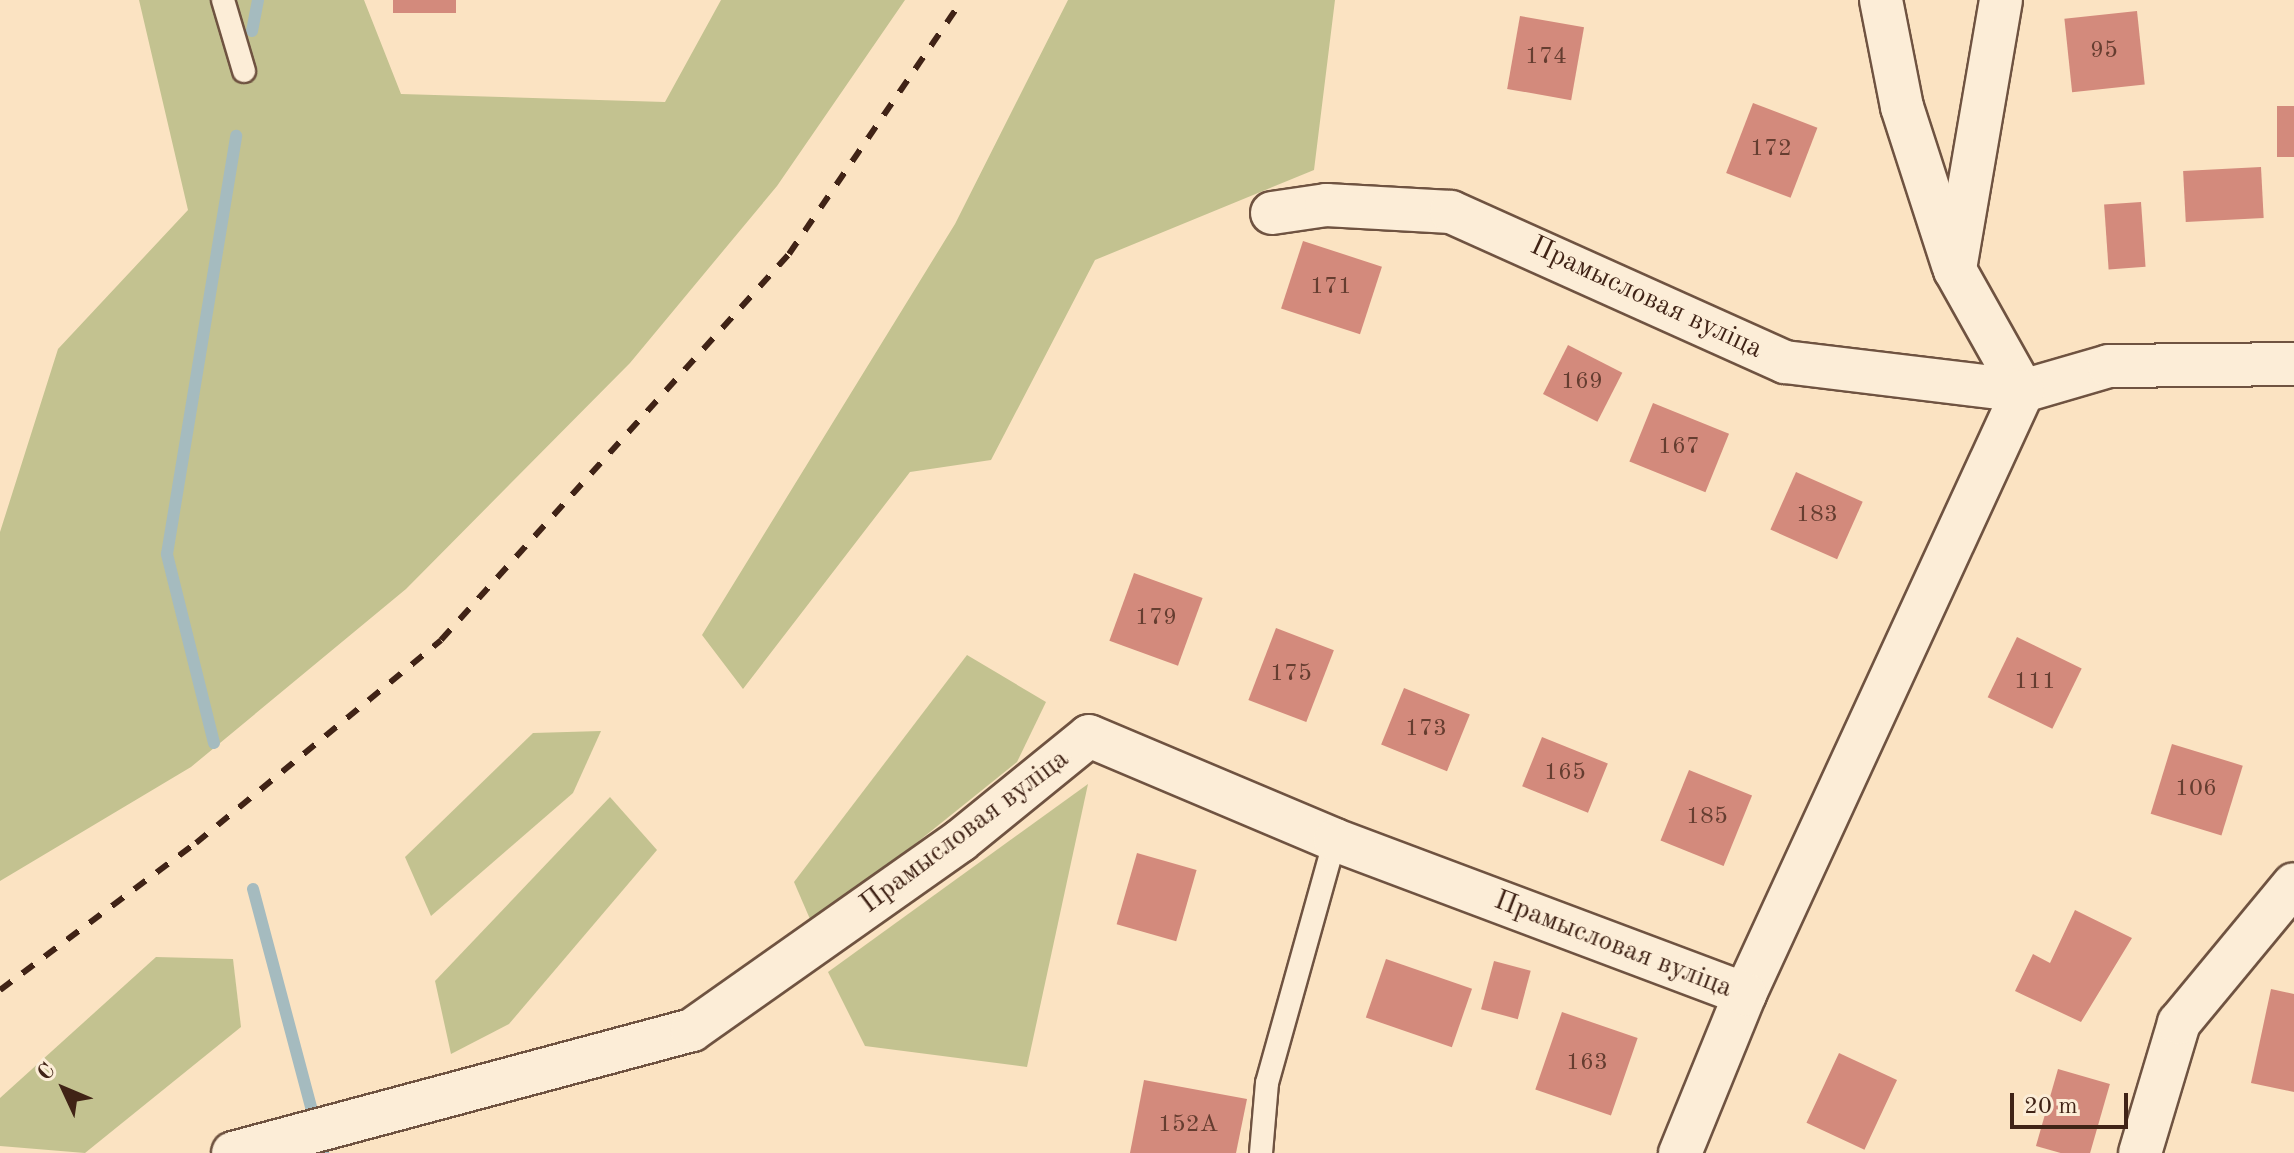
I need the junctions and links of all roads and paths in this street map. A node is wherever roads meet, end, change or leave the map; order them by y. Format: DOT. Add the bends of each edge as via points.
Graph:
graph roads {
  1 [pos="223,0"];
  2 [pos="1881,0"];
  3 [pos="2001,0"];
  4 [pos="244,71"];
  5 [pos="1272,213"];
  6 [pos="1955,270"];
  7 [pos="2294,364"];
  8 [pos="2023,391"];
  9 [pos="1335,840"];
  10 [pos="2294,884"];
  11 [pos="1745,994"];
  12 [pos="233,1153"];
  13 [pos="1261,1153"];
  14 [pos="1680,1153"];
  15 [pos="2140,1153"];
  1 -- 4 [label="lane"];
  2 -- 6 [label="street" via="1902,107"];
  3 -- 6 [label="street"];
  5 -- 8 [label="street, Прамысловая вуліца" via="1326,205 1451,212 1785,362"];
  6 -- 8 [label="street"];
  7 -- 8 [label="street, Прамысловая вуліца" via="2109,366"];
  8 -- 11 [label="street, Прамысловая вуліца"];
  9 -- 11 [label="street, Прамысловая вуліца"];
  9 -- 12 [label="street, Прамысловая вуліца" via="1089,736 960,841 692,1030"];
  9 -- 13 [label="lane" via="1267,1083"];
  10 -- 15 [label="street" via="2179,1023"];
  11 -- 14 [label="street, Прамысловая вуліца"];
}
